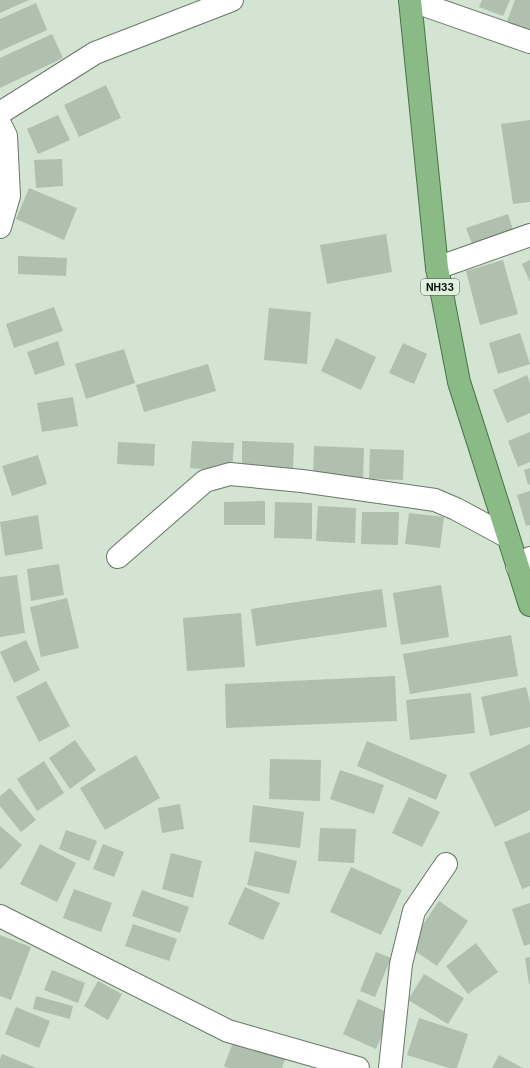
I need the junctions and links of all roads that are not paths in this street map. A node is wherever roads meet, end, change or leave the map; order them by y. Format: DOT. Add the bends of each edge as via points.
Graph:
graph roads {
  1 [pos="232,0"];
  2 [pos="410,0"];
  3 [pos="530,42"];
  4 [pos="0,113"];
  5 [pos="0,124"];
  6 [pos="0,227"];
  7 [pos="530,235"];
  8 [pos="436,268"];
  9 [pos="508,537"];
  10 [pos="118,557"];
  11 [pos="524,562"];
  12 [pos="530,605"];
  13 [pos="446,864"];
  14 [pos="0,916"];
  15 [pos="358,1068"];
  16 [pos="390,1068"];
  1 -- 4 [label="street" via="95,53"];
  2 -- 3 [label="street"];
  2 -- 8 [label="highway, NH33"];
  5 -- 6 [label="street" via="6,136 9,196"];
  7 -- 8 [label="street"];
  8 -- 9 [label="highway, NH33" via="460,382"];
  9 -- 10 [label="street" via="435,500 302,481 230,474 205,481"];
  9 -- 11 [label="highway, NH33"];
  11 -- 12 [label="highway, NH33"];
  13 -- 16 [label="street" via="414,911 401,964"];
  14 -- 15 [label="street" via="228,1031"];
}
